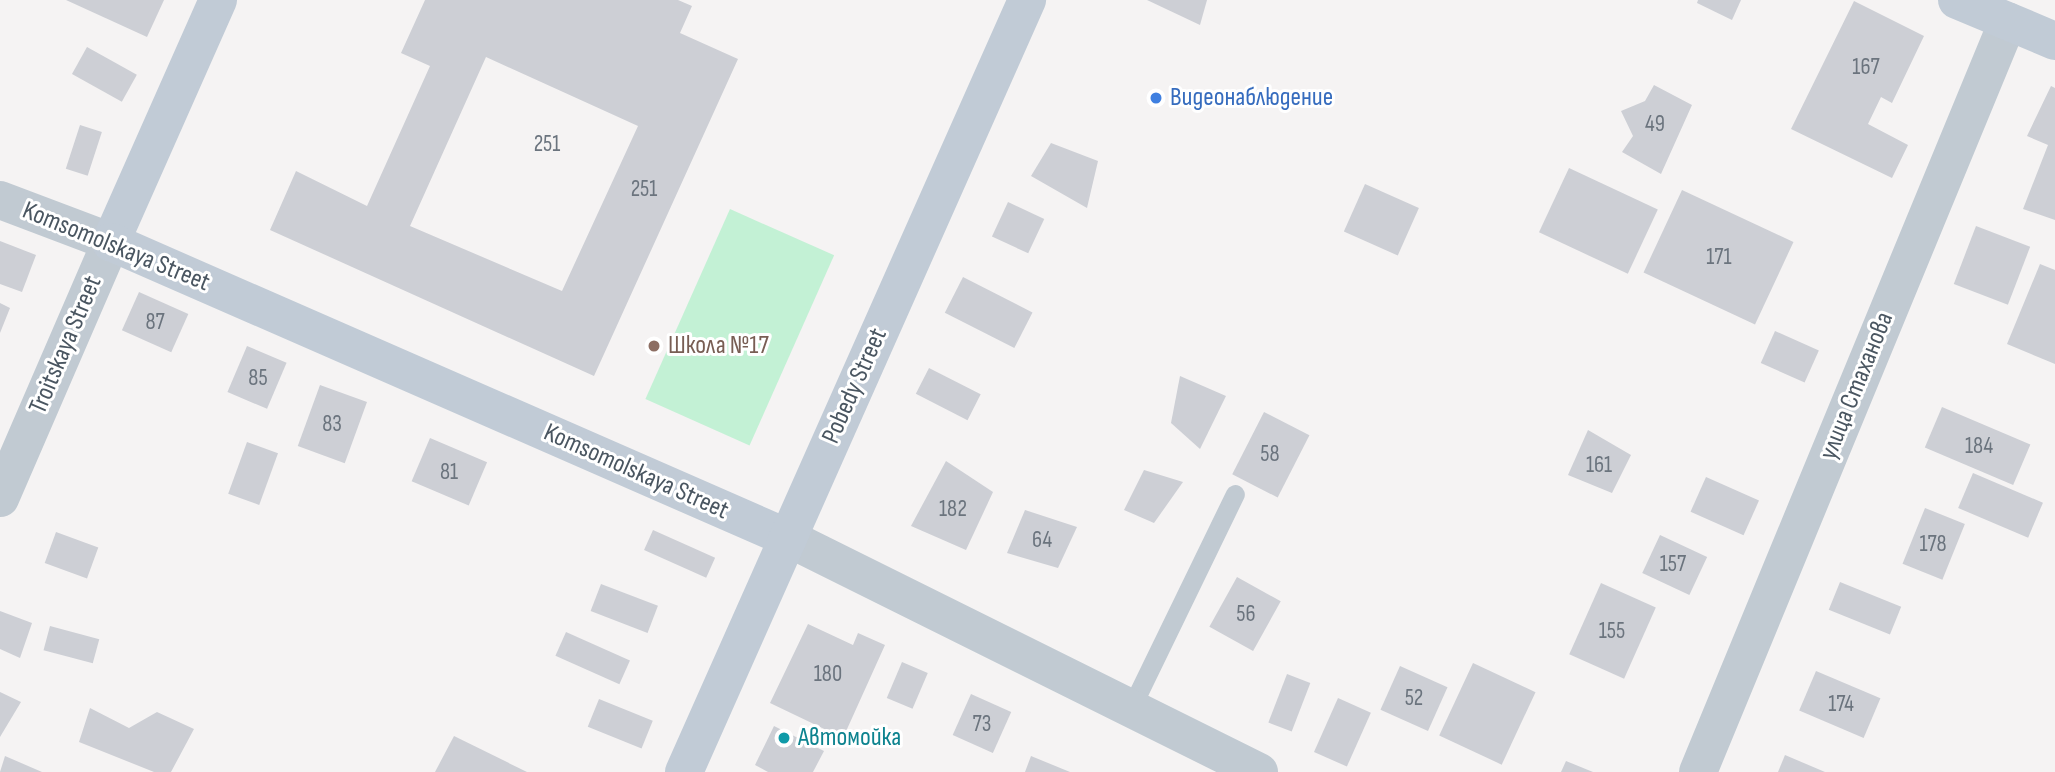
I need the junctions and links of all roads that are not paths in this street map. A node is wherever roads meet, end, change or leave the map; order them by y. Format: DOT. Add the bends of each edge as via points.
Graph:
graph roads {
  1 [pos="218,0"];
  2 [pos="1027,0"];
  3 [pos="1957,0"];
  4 [pos="2012,11"];
  5 [pos="2055,41"];
  6 [pos="0,200"];
  7 [pos="111,242"];
  8 [pos="1234,494"];
  9 [pos="0,498"];
  10 [pos="788,538"];
  11 [pos="1130,710"];
  12 [pos="684,772"];
  13 [pos="1259,772"];
  14 [pos="1698,772"];
  1 -- 7 [label="street, Troitskaya Street"];
  2 -- 10 [label="street, Pobedy Street"];
  3 -- 4 [label="street"];
  4 -- 5 [label="street"];
  4 -- 14 [label="street, улица Стаханова"];
  6 -- 7 [label="street, Komsomolskaya Street"];
  7 -- 9 [label="street, Troitskaya Street"];
  7 -- 10 [label="street, Komsomolskaya Street"];
  8 -- 11 [label="lane"];
  10 -- 11 [label="street, Komsomolskaya Street"];
  10 -- 12 [label="street, Pobedy Street"];
  11 -- 13 [label="street, Komsomolskaya Street"];
}
